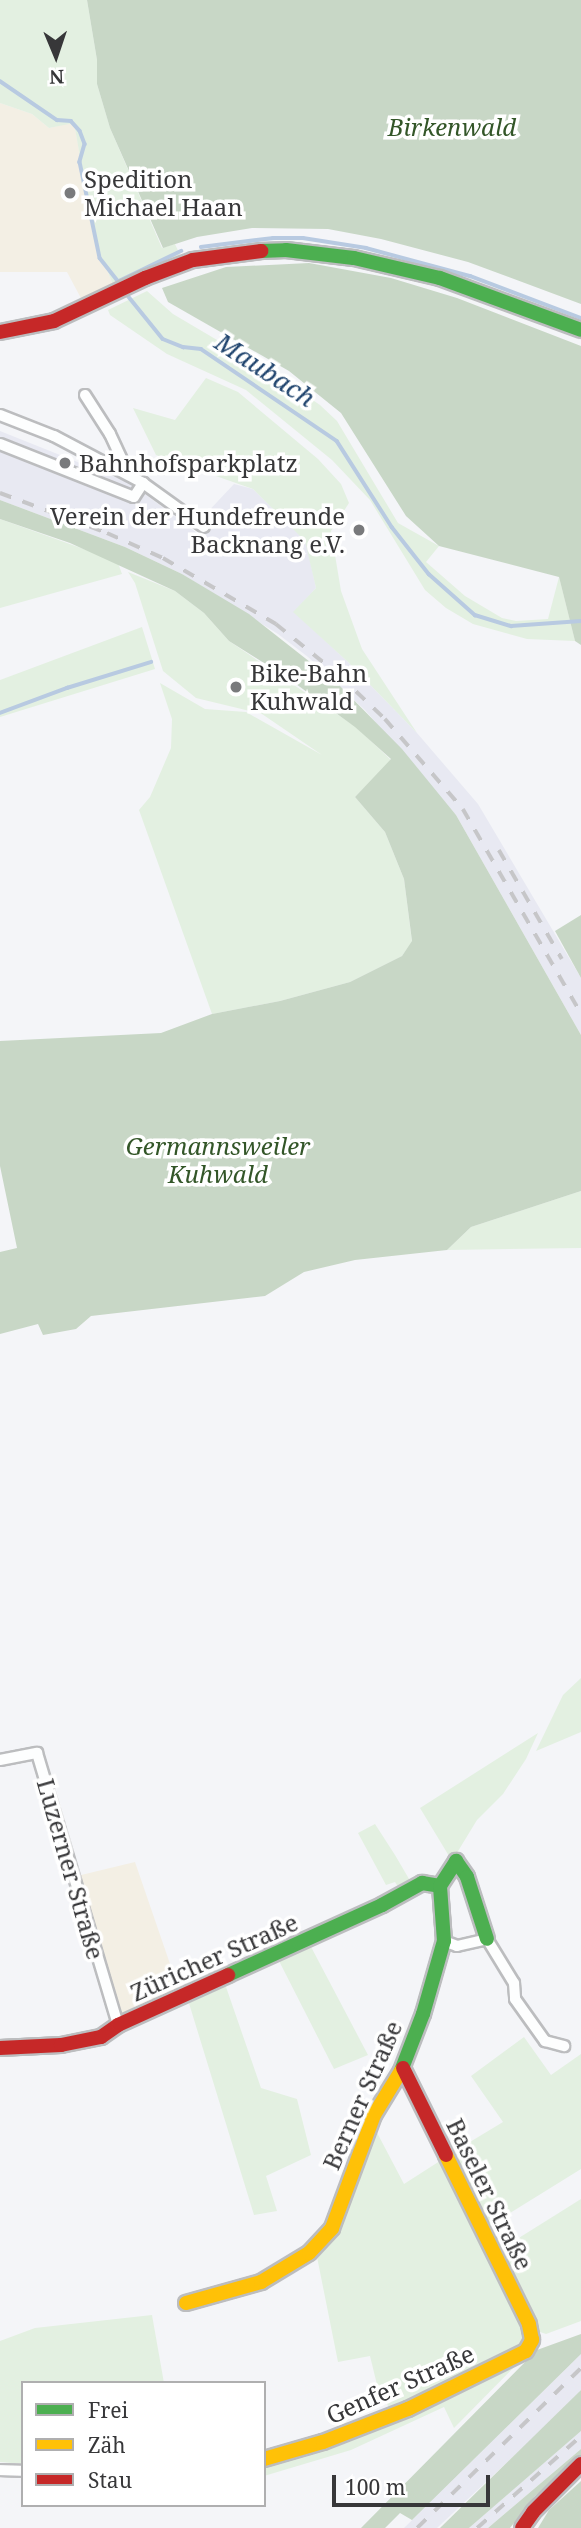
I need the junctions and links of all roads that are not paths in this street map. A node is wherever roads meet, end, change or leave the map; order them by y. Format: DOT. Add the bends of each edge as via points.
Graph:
graph roads {
  1 [pos="581,331"];
  2 [pos="0,332"];
  3 [pos="85,395"];
  4 [pos="0,415"];
  5 [pos="0,444"];
  6 [pos="129,475"];
  7 [pos="143,483"];
  8 [pos="204,527"];
  9 [pos="0,1759"];
  10 [pos="440,1886"];
  11 [pos="487,1939"];
  12 [pos="444,1941"];
  13 [pos="118,2025"];
  14 [pos="564,2046"];
  15 [pos="0,2048"];
  16 [pos="403,2068"];
  17 [pos="187,2303"];
  18 [pos="532,2340"];
  19 [pos="271,2458"];
  20 [pos="581,2464"];
  21 [pos="0,2470"];
  22 [pos="21,2471"];
  23 [pos="522,2528"];
  1 -- 2 [label="street" via="440,278 310,252 263,250 181,264 54,321"];
  3 -- 6 [label="street"];
  4 -- 6 [label="street" via="54,436"];
  5 -- 7 [label="street" via="134,498"];
  6 -- 7 [label="street"];
  7 -- 8 [label="street"];
  9 -- 13 [label="street, Luzerner Straße" via="37,1752"];
  10 -- 11 [label="street" via="456,1861 467,1877"];
  10 -- 12 [label="street"];
  10 -- 13 [label="street, Züricher Straße" via="422,1883"];
  11 -- 12 [label="street" via="457,1946"];
  11 -- 14 [label="street" via="514,1983 515,1999 545,2041"];
  12 -- 16 [label="street, Berner Straße"];
  13 -- 15 [label="street, Züricher Straße" via="83,2042"];
  16 -- 17 [label="street, Berner Straße" via="374,2115 323,2241 261,2282"];
  16 -- 18 [label="street, Baseler Straße" via="529,2324"];
  18 -- 19 [label="street, Genfer Straße" via="526,2351 408,2409"];
  20 -- 23 [label="street"];
  21 -- 22 [label="street"];
}
